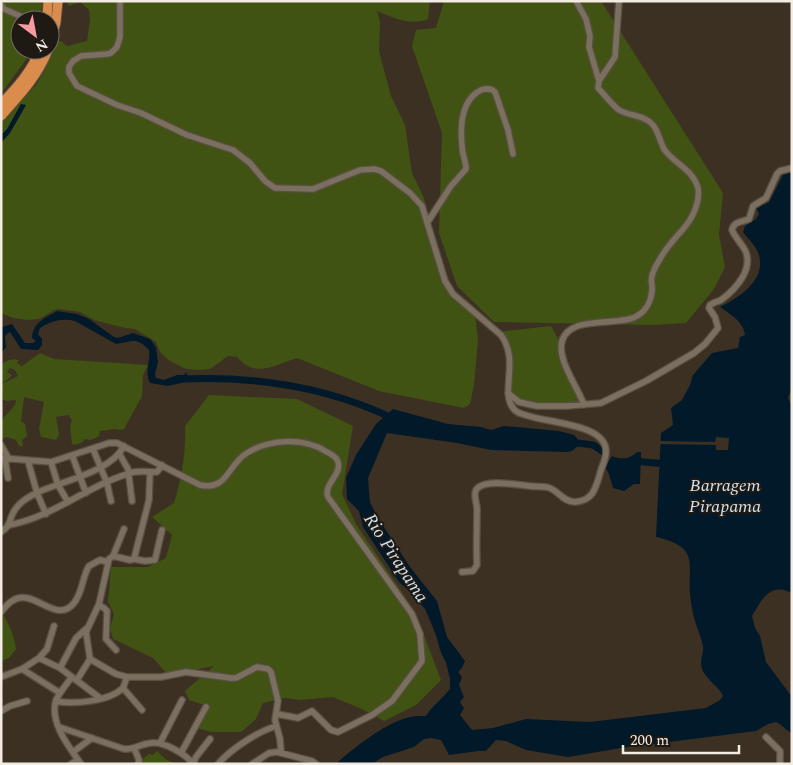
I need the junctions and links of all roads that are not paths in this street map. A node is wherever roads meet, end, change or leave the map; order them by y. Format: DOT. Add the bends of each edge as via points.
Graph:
graph roads {
  1 [pos="120,1"];
  2 [pos="576,1"];
  3 [pos="619,1"];
  4 [pos="36,60"];
  5 [pos="44,60"];
  6 [pos="599,81"];
  7 [pos="1,104"];
  8 [pos="1,116"];
  9 [pos="513,154"];
  10 [pos="792,168"];
  11 [pos="427,222"];
  12 [pos="508,393"];
  13 [pos="584,405"];
  14 [pos="1,445"];
  15 [pos="124,446"];
  16 [pos="93,449"];
  17 [pos="120,454"];
  18 [pos="72,455"];
  19 [pos="5,459"];
  20 [pos="28,461"];
  21 [pos="51,462"];
  22 [pos="162,465"];
  23 [pos="100,467"];
  24 [pos="150,472"];
  25 [pos="129,474"];
  26 [pos="80,476"];
  27 [pos="8,478"];
  28 [pos="107,483"];
  29 [pos="58,484"];
  30 [pos="37,493"];
  31 [pos="86,493"];
  32 [pos="111,501"];
  33 [pos="132,501"];
  34 [pos="68,502"];
  35 [pos="46,514"];
  36 [pos="9,526"];
  37 [pos="124,529"];
  38 [pos="162,530"];
  39 [pos="1,532"];
  40 [pos="113,556"];
  41 [pos="134,558"];
  42 [pos="108,562"];
  43 [pos="462,572"];
  44 [pos="99,605"];
  45 [pos="1,612"];
  46 [pos="54,626"];
  47 [pos="89,626"];
  48 [pos="116,650"];
  49 [pos="39,658"];
  50 [pos="90,659"];
  51 [pos="60,668"];
  52 [pos="22,669"];
  53 [pos="1,677"];
  54 [pos="127,678"];
  55 [pos="74,679"];
  56 [pos="124,688"];
  57 [pos="60,693"];
  58 [pos="100,698"];
  59 [pos="182,700"];
  60 [pos="27,701"];
  61 [pos="56,701"];
  62 [pos="206,707"];
  63 [pos="1,710"];
  64 [pos="142,710"];
  65 [pos="277,714"];
  66 [pos="276,726"];
  67 [pos="59,728"];
  68 [pos="766,737"];
  69 [pos="92,738"];
  70 [pos="210,739"];
  71 [pos="160,743"];
  72 [pos="134,748"];
  73 [pos="72,752"];
  74 [pos="281,752"];
  75 [pos="181,753"];
  76 [pos="79,762"];
  77 [pos="71,764"];
  78 [pos="138,764"];
  79 [pos="193,764"];
  80 [pos="218,764"];
  81 [pos="252,764"];
  82 [pos="316,764"];
  83 [pos="780,764"];
  1 -- 11 [label="street" via="117,47 111,53 81,56 72,62 69,73 78,86 187,135 233,150 275,188 313,189 360,170 381,171 417,200"];
  2 -- 6 [label="street" via="586,19 589,47"];
  3 -- 6 [label="street" via="615,56"];
  4 -- 7 [label="highway" via="24,80"];
  5 -- 8 [label="highway" via="29,85"];
  6 -- 13 [label="street" via="598,88 618,109 653,125 665,150 690,173 699,189 691,221 660,258 651,277 652,291 647,308 637,317 574,328 562,342 565,365"];
  9 -- 11 [label="street" via="495,92 486,88 467,102 462,125 466,169"];
  10 -- 13 [label="street" via="777,174 766,198 753,206 749,219 732,227 747,257 745,272 728,293 710,306 718,328 712,336 694,352 646,381 600,403"];
  11 -- 12 [label="street" via="448,288 505,341 510,359"];
  12 -- 13 [label="street" via="519,402 538,406"];
  12 -- 43 [label="street" via="512,408 521,414 579,427 598,435 604,444 605,456 593,493 584,500 570,501 546,487 489,483 480,486 475,494 477,566 473,571"];
  14 -- 19 [label="street"];
  15 -- 16 [label="street" via="114,442"];
  15 -- 17 [label="street"];
  15 -- 22 [label="street"];
  16 -- 18 [label="street"];
  16 -- 23 [label="street"];
  17 -- 23 [label="street"];
  17 -- 25 [label="street"];
  18 -- 21 [label="street"];
  18 -- 26 [label="street"];
  19 -- 20 [label="street"];
  19 -- 27 [label="street"];
  20 -- 21 [label="street"];
  20 -- 30 [label="street"];
  21 -- 29 [label="street"];
  22 -- 24 [label="street" via="159,471"];
  22 -- 65 [label="street" via="206,486 220,483 239,458 267,444 298,442 324,450 338,463 327,488 328,497 412,614 418,628 421,664 396,697 382,709 336,732 312,711 298,718"];
  23 -- 26 [label="street"];
  23 -- 28 [label="street"];
  24 -- 25 [label="street"];
  24 -- 41 [label="street" via="149,500"];
  25 -- 28 [label="street"];
  25 -- 33 [label="street"];
  26 -- 29 [label="street"];
  26 -- 31 [label="street"];
  28 -- 31 [label="street"];
  28 -- 32 [label="street"];
  29 -- 30 [label="street"];
  29 -- 34 [label="street"];
  30 -- 35 [label="street"];
  30 -- 36 [label="street" via="20,504"];
  31 -- 34 [label="street"];
  34 -- 35 [label="street"];
  35 -- 36 [label="street"];
  36 -- 39 [label="street"];
  37 -- 40 [label="street"];
  38 -- 41 [label="street" via="155,560"];
  40 -- 41 [label="street"];
  40 -- 42 [label="street"];
  42 -- 44 [label="street"];
  42 -- 45 [label="street" via="100,560 88,566 80,593 66,609 55,610 33,600 19,598"];
  44 -- 47 [label="street"];
  44 -- 48 [label="street" via="107,611 106,639"];
  46 -- 49 [label="street" via="47,649"];
  47 -- 50 [label="street" via="86,638"];
  47 -- 51 [label="street" via="76,638"];
  49 -- 51 [label="street"];
  49 -- 52 [label="street"];
  50 -- 54 [label="street"];
  50 -- 55 [label="street"];
  51 -- 55 [label="street"];
  52 -- 53 [label="street"];
  52 -- 57 [label="street"];
  54 -- 56 [label="street"];
  54 -- 65 [label="street" via="186,672 236,678 257,667 268,669 278,697"];
  55 -- 57 [label="street"];
  55 -- 58 [label="street"];
  56 -- 58 [label="street" via="115,695"];
  56 -- 64 [label="street"];
  57 -- 61 [label="street"];
  58 -- 61 [label="street" via="76,703"];
  59 -- 71 [label="street"];
  60 -- 63 [label="street"];
  61 -- 67 [label="street" via="54,710"];
  62 -- 75 [label="street"];
  65 -- 66 [label="street"];
  66 -- 74 [label="street"];
  66 -- 80 [label="street" via="238,747"];
  67 -- 69 [label="street"];
  67 -- 73 [label="street"];
  68 -- 83 [label="street" via="780,750"];
  69 -- 72 [label="street" via="124,749"];
  69 -- 73 [label="street"];
  70 -- 79 [label="street"];
  71 -- 72 [label="street" via="150,742"];
  71 -- 75 [label="street"];
  72 -- 78 [label="street"];
  73 -- 76 [label="street"];
  74 -- 81 [label="street" via="269,753"];
  74 -- 82 [label="street"];
  75 -- 79 [label="street"];
  76 -- 77 [label="street"];
}
